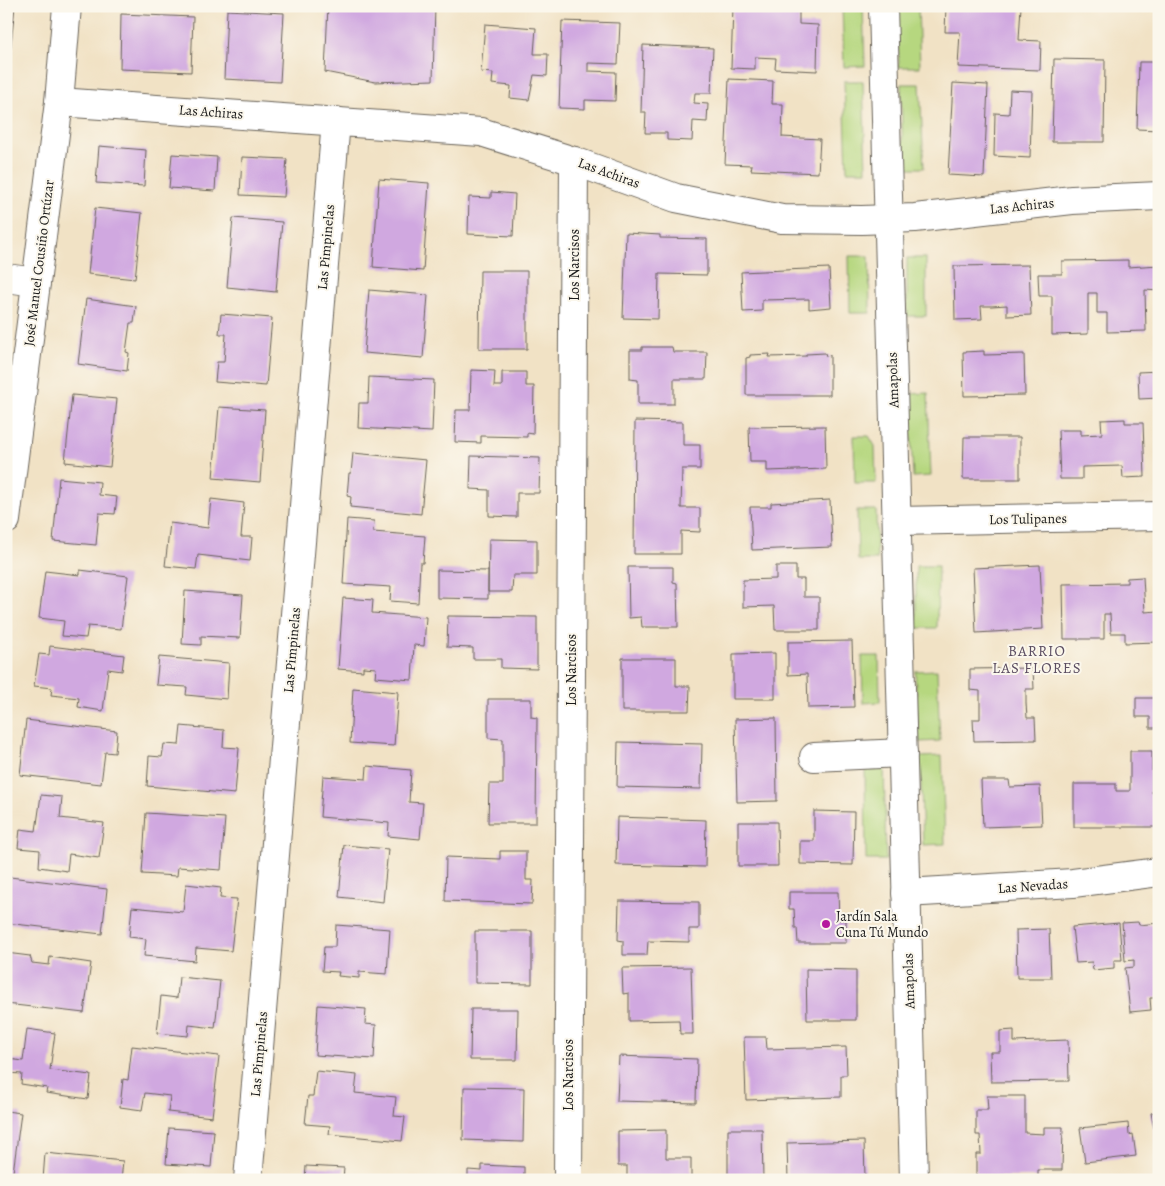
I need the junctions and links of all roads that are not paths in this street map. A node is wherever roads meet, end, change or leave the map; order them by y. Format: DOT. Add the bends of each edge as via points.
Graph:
graph roads {
  1 [pos="68,6"];
  2 [pos="883,6"];
  3 [pos="59,102"];
  4 [pos="336,121"];
  5 [pos="574,161"];
  6 [pos="1159,196"];
  7 [pos="889,219"];
  8 [pos="6,278"];
  9 [pos="36,282"];
  10 [pos="1159,516"];
  11 [pos="6,520"];
  12 [pos="897,521"];
  13 [pos="903,753"];
  14 [pos="814,757"];
  15 [pos="1159,872"];
  16 [pos="906,893"];
  17 [pos="248,1180"];
  18 [pos="568,1180"];
  19 [pos="914,1180"];
  1 -- 3 [label="street, José Manuel Cousiño Ortúzar"];
  2 -- 7 [label="street, Amapolas"];
  3 -- 4 [label="street, Las Achiras"];
  3 -- 9 [label="street, José Manuel Cousiño Ortúzar"];
  4 -- 5 [label="street, Las Achiras" via="481,132"];
  4 -- 17 [label="street, Las Pimpinelas"];
  5 -- 7 [label="street, Las Achiras" via="676,198 782,219"];
  5 -- 18 [label="street, Los Narcisos"];
  6 -- 7 [label="street, Las Achiras" via="1072,200"];
  7 -- 12 [label="street, Amapolas"];
  8 -- 9 [label="street"];
  9 -- 11 [label="street, José Manuel Cousiño Ortúzar"];
  10 -- 12 [label="street, Los Tulipanes"];
  12 -- 13 [label="street, Amapolas"];
  13 -- 14 [label="street"];
  13 -- 16 [label="street, Amapolas"];
  15 -- 16 [label="street, Las Nevadas" via="1073,883"];
  16 -- 19 [label="street, Amapolas"];
}
